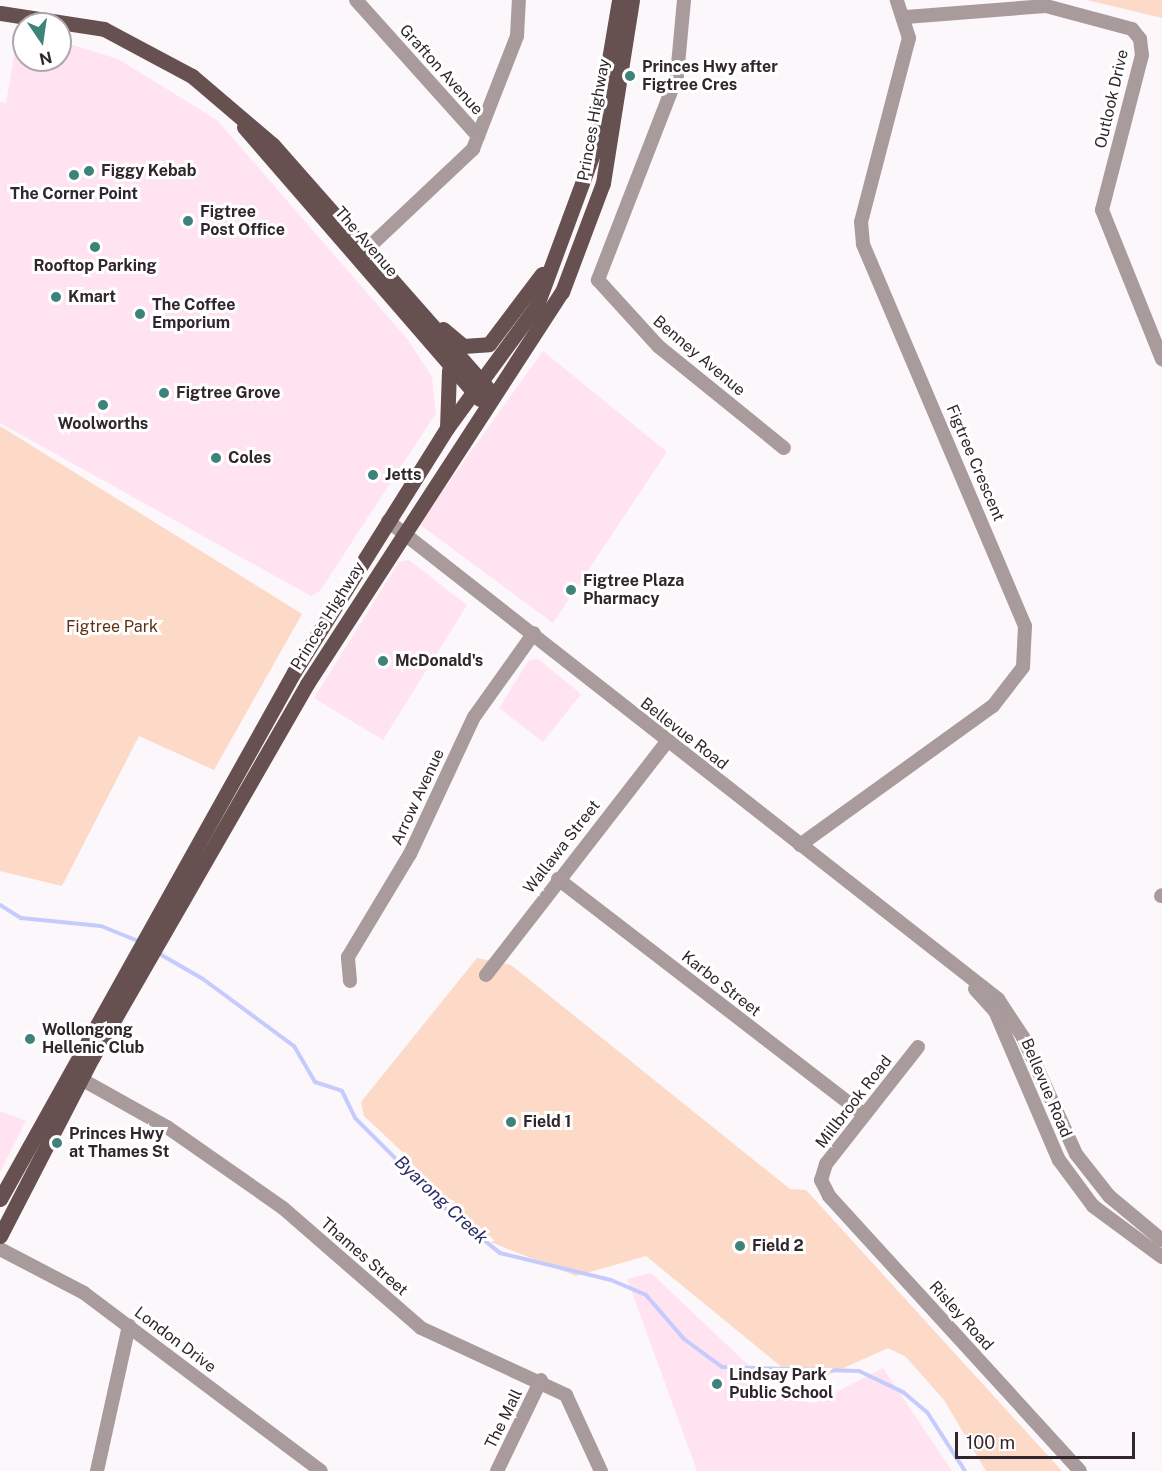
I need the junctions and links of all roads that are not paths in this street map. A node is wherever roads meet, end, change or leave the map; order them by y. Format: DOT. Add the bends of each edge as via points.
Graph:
graph roads {
  1 [pos="356,0"];
  2 [pos="519,0"];
  3 [pos="619,0"];
  4 [pos="632,0"];
  5 [pos="684,0"];
  6 [pos="897,0"];
  7 [pos="0,13"];
  8 [pos="906,16"];
  9 [pos="219,98"];
  10 [pos="478,135"];
  11 [pos="568,228"];
  12 [pos="367,249"];
  13 [pos="421,309"];
  14 [pos="1162,359"];
  15 [pos="447,366"];
  16 [pos="478,388"];
  17 [pos="492,402"];
  18 [pos="447,428"];
  19 [pos="784,448"];
  20 [pos="388,521"];
  21 [pos="403,532"];
  22 [pos="534,633"];
  23 [pos="667,742"];
  24 [pos="800,845"];
  25 [pos="558,879"];
  26 [pos="159,930"];
  27 [pos="142,960"];
  28 [pos="959,972"];
  29 [pos="486,975"];
  30 [pos="350,981"];
  31 [pos="918,1047"];
  32 [pos="81,1079"];
  33 [pos="864,1115"];
  34 [pos="822,1180"];
  35 [pos="0,1199"];
  36 [pos="0,1236"];
  37 [pos="1162,1240"];
  38 [pos="0,1248"];
  39 [pos="1162,1257"];
  40 [pos="129,1325"];
  41 [pos="541,1380"];
  42 [pos="97,1471"];
  43 [pos="321,1471"];
  44 [pos="497,1471"];
  45 [pos="601,1471"];
  46 [pos="1080,1471"];
  1 -- 10 [label="street, Grafton Avenue"];
  2 -- 10 [label="street" via="517,36"];
  3 -- 11 [label="main road, Princes Highway" via="600,124"];
  4 -- 17 [label="main road, Princes Highway" via="607,161 593,214 550,315"];
  5 -- 19 [label="street, Benney Avenue" via="677,76 599,269 599,284 658,346"];
  6 -- 8 [label="street, Figtree Crescent"];
  7 -- 9 [label="main road, The Avenue" via="104,29 157,53"];
  8 -- 14 [label="street, Outlook Drive" via="1046,6 1132,29 1140,39 1142,55 1102,210"];
  8 -- 24 [label="street, Figtree Crescent" via="909,38 861,222 862,244 1025,626 1023,667 993,705"];
  9 -- 12 [label="main road, The Avenue" via="273,145"];
  9 -- 15 [label="main road, The Avenue"];
  10 -- 12 [label="street" via="465,159"];
  11 -- 13 [label="main road" via="523,304 489,344 461,344"];
  11 -- 16 [label="main road, Princes Highway" via="537,304"];
  12 -- 13 [label="main road, The Avenue"];
  13 -- 16 [label="main road, The Avenue" via="429,326"];
  15 -- 16 [label="main road, The Avenue"];
  15 -- 18 [label="main road" via="453,383"];
  16 -- 17 [label="main road, The Avenue"];
  16 -- 18 [label="main road, Princes Highway"];
  17 -- 21 [label="main road, Princes Highway"];
  18 -- 20 [label="main road, Princes Highway"];
  20 -- 21 [label="street, Bellevue Road"];
  20 -- 26 [label="main road, Princes Highway" via="289,681"];
  21 -- 22 [label="street, Bellevue Road"];
  21 -- 26 [label="main road, Princes Highway"];
  22 -- 23 [label="street, Bellevue Road"];
  22 -- 30 [label="street, Arrow Avenue" via="474,717 410,854 348,957"];
  23 -- 24 [label="street, Bellevue Road"];
  23 -- 25 [label="street, Wallawa Street"];
  24 -- 28 [label="street, Bellevue Road"];
  25 -- 29 [label="street, Wallawa Street"];
  25 -- 33 [label="street, Karbo Street"];
  26 -- 27 [label="main road, Princes Highway"];
  27 -- 32 [label="main road, Princes Highway"];
  27 -- 35 [label="main road, Princes Highway"];
  28 -- 37 [label="street, Bellevue Road" via="998,999 1014,1020 1076,1154 1109,1196"];
  28 -- 39 [label="street, Bellevue Road" via="995,1011 1059,1160 1093,1206"];
  31 -- 33 [label="street, Millbrook Road"];
  32 -- 36 [label="main road, Princes Highway"];
  32 -- 41 [label="street, Thames Street" via="167,1127 283,1208 421,1328"];
  33 -- 34 [label="street, Millbrook Road" via="826,1164"];
  34 -- 46 [label="street, Risley Road" via="829,1196"];
  38 -- 40 [label="street, London Drive" via="84,1293"];
  40 -- 42 [label="street"];
  40 -- 43 [label="street, London Drive"];
  41 -- 44 [label="street, The Mall"];
  41 -- 45 [label="street, Thames Street" via="566,1395 578,1410"];
}
